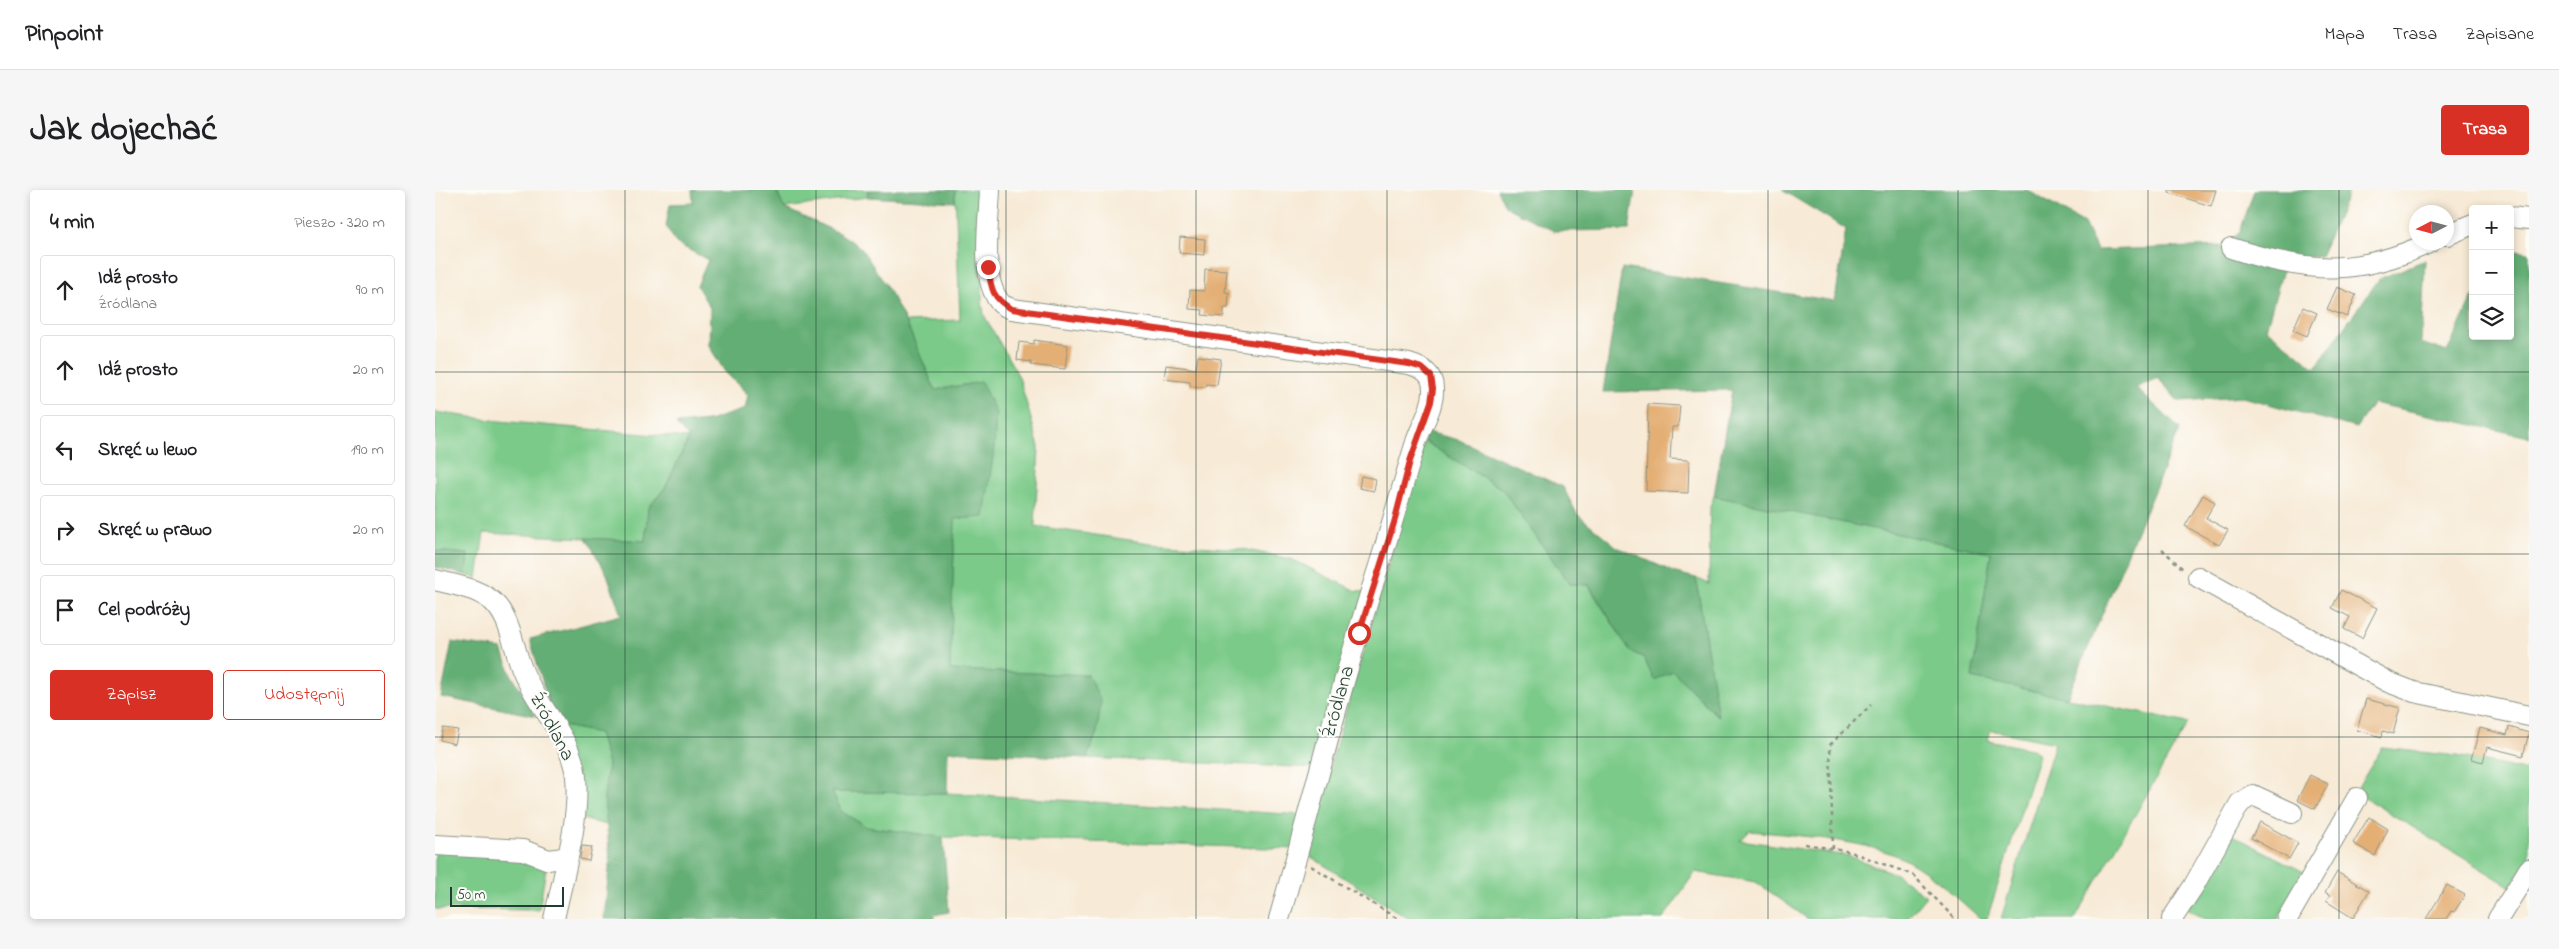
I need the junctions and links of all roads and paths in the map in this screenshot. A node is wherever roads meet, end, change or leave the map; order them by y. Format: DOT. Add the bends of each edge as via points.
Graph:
graph roads {
  1 [pos="990,190"];
  2 [pos="2514,218"];
  3 [pos="2529,219"];
  4 [pos="2469,226"];
  5 [pos="2454,233"];
  6 [pos="2231,248"];
  7 [pos="2411,250"];
  8 [pos="2162,549"];
  9 [pos="2197,577"];
  10 [pos="435,580"];
  11 [pos="1871,705"];
  12 [pos="2529,716"];
  13 [pos="2357,798"];
  14 [pos="2292,813"];
  15 [pos="1805,844"];
  16 [pos="435,845"];
  17 [pos="1833,849"];
  18 [pos="567,857"];
  19 [pos="1297,857"];
  20 [pos="2529,869"];
  21 [pos="554,919"];
  22 [pos="1279,919"];
  23 [pos="1398,919"];
  24 [pos="1955,919"];
  25 [pos="2172,919"];
  26 [pos="2287,919"];
  27 [pos="2498,919"];
  1 -- 19 [label="street, Źródlana" via="988,267 991,288 1000,303 1012,309 1409,364 1422,368 1431,376 1433,389 1339,696"];
  2 -- 3 [label="street"];
  4 -- 5 [label="street"];
  6 -- 7 [label="street" via="2265,260 2321,269 2343,269 2383,261"];
  8 -- 9 [label="path" via="2184,570"];
  9 -- 12 [label="street" via="2388,682 2414,692"];
  10 -- 18 [label="street, Źródlana" via="475,591 497,606 529,686 563,741 576,775 577,794"];
  11 -- 17 [label="path" via="1829,745"];
  13 -- 26 [label="street"];
  14 -- 25 [label="street" via="2253,794 2240,803"];
  15 -- 17 [label="path"];
  16 -- 18 [label="street" via="523,850 549,860"];
  17 -- 24 [label="path" via="1851,852 1913,875"];
  18 -- 21 [label="street, Źródlana"];
  19 -- 22 [label="street, Źródlana"];
  19 -- 23 [label="path"];
  20 -- 27 [label="street"];
}
